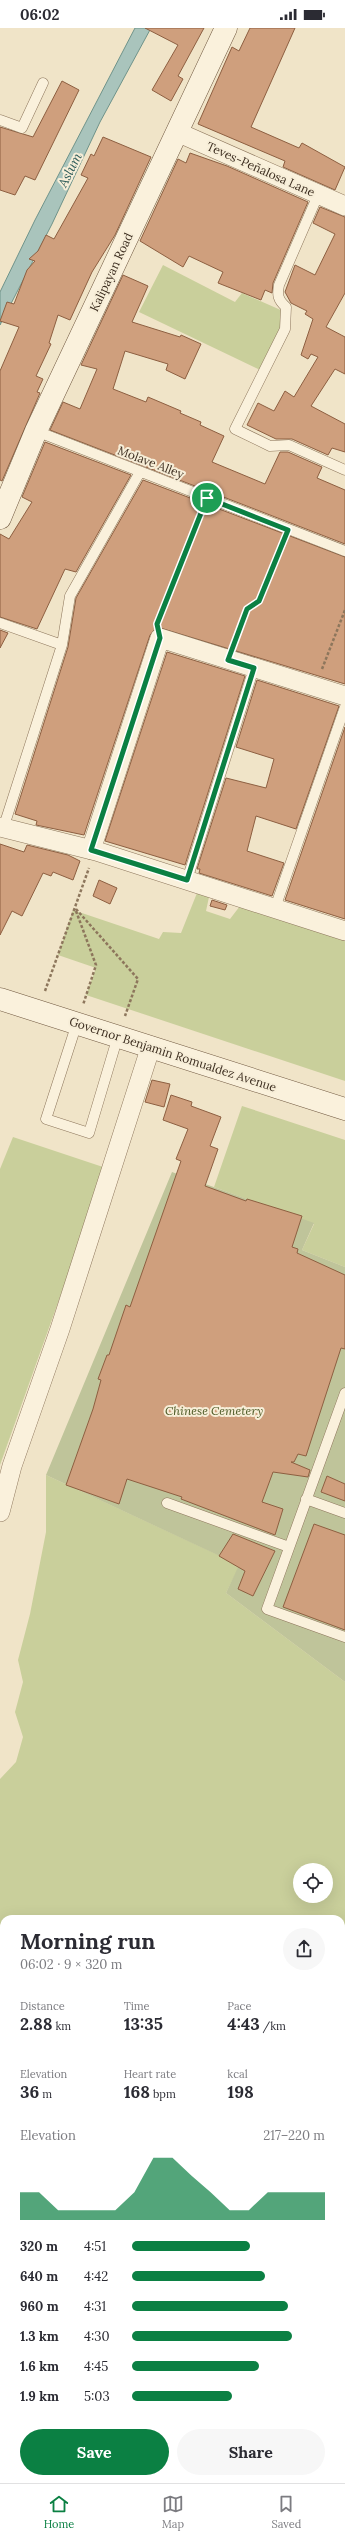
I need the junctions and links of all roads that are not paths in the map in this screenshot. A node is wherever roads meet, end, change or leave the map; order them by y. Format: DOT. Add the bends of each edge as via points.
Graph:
graph roads {
  1 [pos="226,28"];
  2 [pos="43,83"];
  3 [pos="0,120"];
  4 [pos="177,132"];
  5 [pos="318,195"];
  6 [pos="345,206"];
  7 [pos="36,431"];
  8 [pos="345,470"];
  9 [pos="140,472"];
  10 [pos="0,518"];
  11 [pos="345,551"];
  12 [pos="0,623"];
  13 [pos="62,645"];
  14 [pos="254,668"];
  15 [pos="345,696"];
  16 [pos="345,707"];
  17 [pos="2,828"];
  18 [pos="93,850"];
  19 [pos="187,880"];
  20 [pos="275,908"];
  21 [pos="345,931"];
  22 [pos="0,998"];
  23 [pos="77,1023"];
  24 [pos="118,1036"];
  25 [pos="151,1046"];
  26 [pos="345,1109"];
  27 [pos="345,1393"];
  28 [pos="306,1499"];
  29 [pos="166,1503"];
  30 [pos="0,1512"];
  31 [pos="345,1513"];
  32 [pos="289,1547"];
  33 [pos="345,1637"];
  1 -- 4 [label="street, Kalipayan Road"];
  2 -- 3 [label="lane" via="22,128"];
  4 -- 5 [label="street, Teves-Peñalosa Lane"];
  4 -- 7 [label="street, Kalipayan Road"];
  5 -- 6 [label="street, Teves-Peñalosa Lane"];
  5 -- 8 [label="lane" via="279,285 277,294 280,302 286,307 285,329 235,429 270,446 289,445"];
  7 -- 9 [label="lane, Molave Alley"];
  7 -- 10 [label="street, Kalipayan Road"];
  9 -- 11 [label="lane, Molave Alley"];
  9 -- 13 [label="lane" via="70,596"];
  12 -- 13 [label="lane"];
  13 -- 17 [label="lane"];
  14 -- 15 [label="street"];
  14 -- 18 [label="street" via="160,638"];
  14 -- 19 [label="lane"];
  16 -- 20 [label="lane"];
  17 -- 18 [label="street"];
  18 -- 19 [label="street"];
  19 -- 20 [label="street"];
  20 -- 21 [label="street"];
  22 -- 23 [label="street, Governor Benjamin Romualdez Avenue"];
  23 -- 24 [label="street, Governor Benjamin Romualdez Avenue"];
  23 -- 24 [label="lane" via="46,1119 89,1133"];
  24 -- 25 [label="street, Governor Benjamin Romualdez Avenue"];
  25 -- 26 [label="street, Governor Benjamin Romualdez Avenue"];
  25 -- 30 [label="street" via="60,1329 12,1466"];
  27 -- 28 [label="lane"];
  28 -- 31 [label="lane"];
  28 -- 32 [label="lane"];
  29 -- 32 [label="lane"];
  32 -- 33 [label="lane" via="267,1609"];
}
